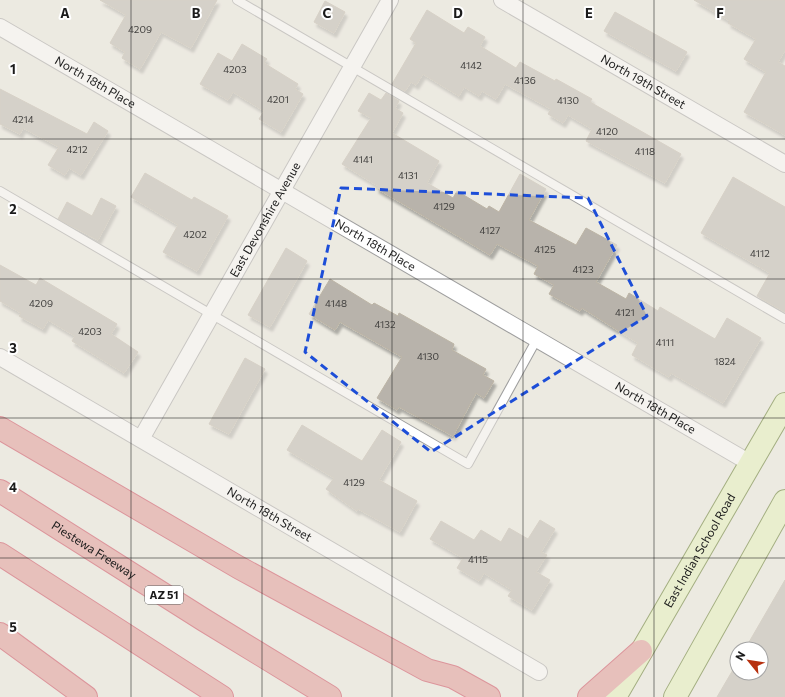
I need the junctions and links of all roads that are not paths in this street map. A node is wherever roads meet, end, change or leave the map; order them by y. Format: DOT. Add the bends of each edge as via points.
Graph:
graph roads {
  1 [pos="237,0"];
  2 [pos="390,0"];
  3 [pos="502,0"];
  4 [pos="0,27"];
  5 [pos="353,67"];
  6 [pos="785,164"];
  7 [pos="283,190"];
  8 [pos="0,191"];
  9 [pos="212,314"];
  10 [pos="785,319"];
  11 [pos="537,339"];
  12 [pos="0,357"];
  13 [pos="785,404"];
  14 [pos="0,428"];
  15 [pos="141,439"];
  16 [pos="750,463"];
  17 [pos="0,491"];
  18 [pos="785,501"];
  19 [pos="0,554"];
  20 [pos="0,634"];
  21 [pos="641,651"];
  22 [pos="427,670"];
  23 [pos="539,672"];
  24 [pos="86,697"];
  25 [pos="222,697"];
  26 [pos="330,697"];
  27 [pos="460,697"];
  28 [pos="489,697"];
  29 [pos="589,697"];
  30 [pos="615,697"];
  31 [pos="676,697"];
  1 -- 5 [label="lane"];
  2 -- 5 [label="street, East Devonshire Avenue"];
  3 -- 6 [label="street, North 19th Street"];
  4 -- 7 [label="street, North 18th Place"];
  5 -- 7 [label="street, East Devonshire Avenue"];
  5 -- 10 [label="lane"];
  7 -- 9 [label="street, East Devonshire Avenue"];
  7 -- 11 [label="street, North 18th Place"];
  8 -- 9 [label="lane"];
  9 -- 11 [label="lane" via="468,464"];
  9 -- 15 [label="street, East Devonshire Avenue"];
  11 -- 16 [label="street, North 18th Place"];
  12 -- 15 [label="street, North 18th Street"];
  13 -- 16 [label="main road, East Indian School Road"];
  14 -- 22 [label="highway" via="238,567"];
  15 -- 23 [label="street, North 18th Street"];
  16 -- 21 [label="main road, East Indian School Road"];
  17 -- 26 [label="highway, Piestewa Freeway / AZ 51"];
  18 -- 31 [label="main road"];
  19 -- 25 [label="highway"];
  20 -- 24 [label="highway"];
  21 -- 29 [label="highway"];
  21 -- 30 [label="main road, East Indian School Road"];
  22 -- 27 [label="highway"];
  22 -- 28 [label="highway" via="453,677"];
}
